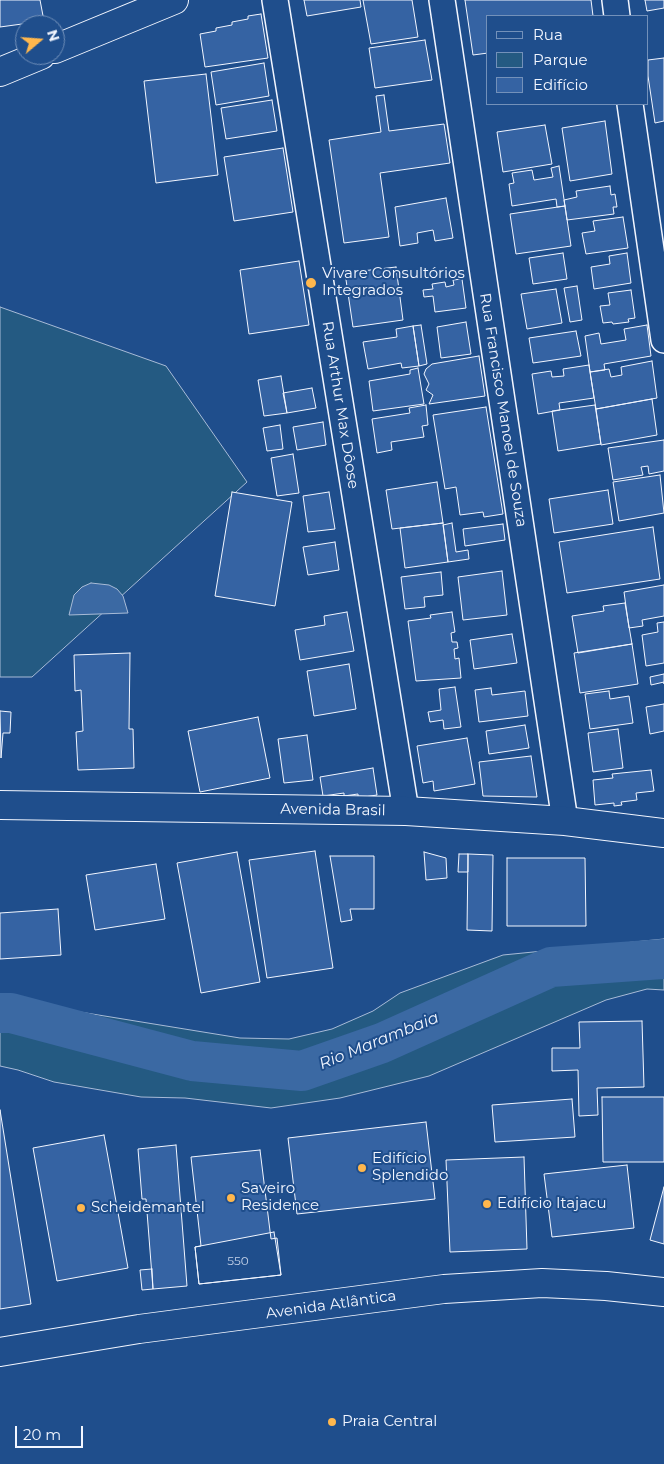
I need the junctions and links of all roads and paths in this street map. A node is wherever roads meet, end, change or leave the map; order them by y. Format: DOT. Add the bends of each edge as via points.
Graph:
graph roads {
  1 [pos="174,0"];
  2 [pos="275,0"];
  3 [pos="442,0"];
  4 [pos="615,0"];
  5 [pos="617,15"];
  6 [pos="65,45"];
  7 [pos="17,65"];
  8 [pos="0,72"];
  9 [pos="630,105"];
  10 [pos="664,340"];
  11 [pos="0,805"];
  12 [pos="406,811"];
  13 [pos="565,821"];
  14 [pos="664,833"];
  15 [pos="664,1292"];
  16 [pos="0,1352"];
  1 -- 6 [label="main road"];
  2 -- 12 [label="street, Rua Arthur Max Dôose"];
  3 -- 13 [label="street, Rua Francisco Manoel de Souza"];
  4 -- 5 [label="street"];
  7 -- 8 [label="main road"];
  9 -- 10 [label="street"];
  11 -- 12 [label="main road, Avenida Brasil"];
  12 -- 13 [label="main road, Avenida Brasil"];
  13 -- 14 [label="main road, Avenida Brasil"];
  15 -- 16 [label="main road, Avenida Atlântica" via="542,1283 444,1289 139,1329"];
}
